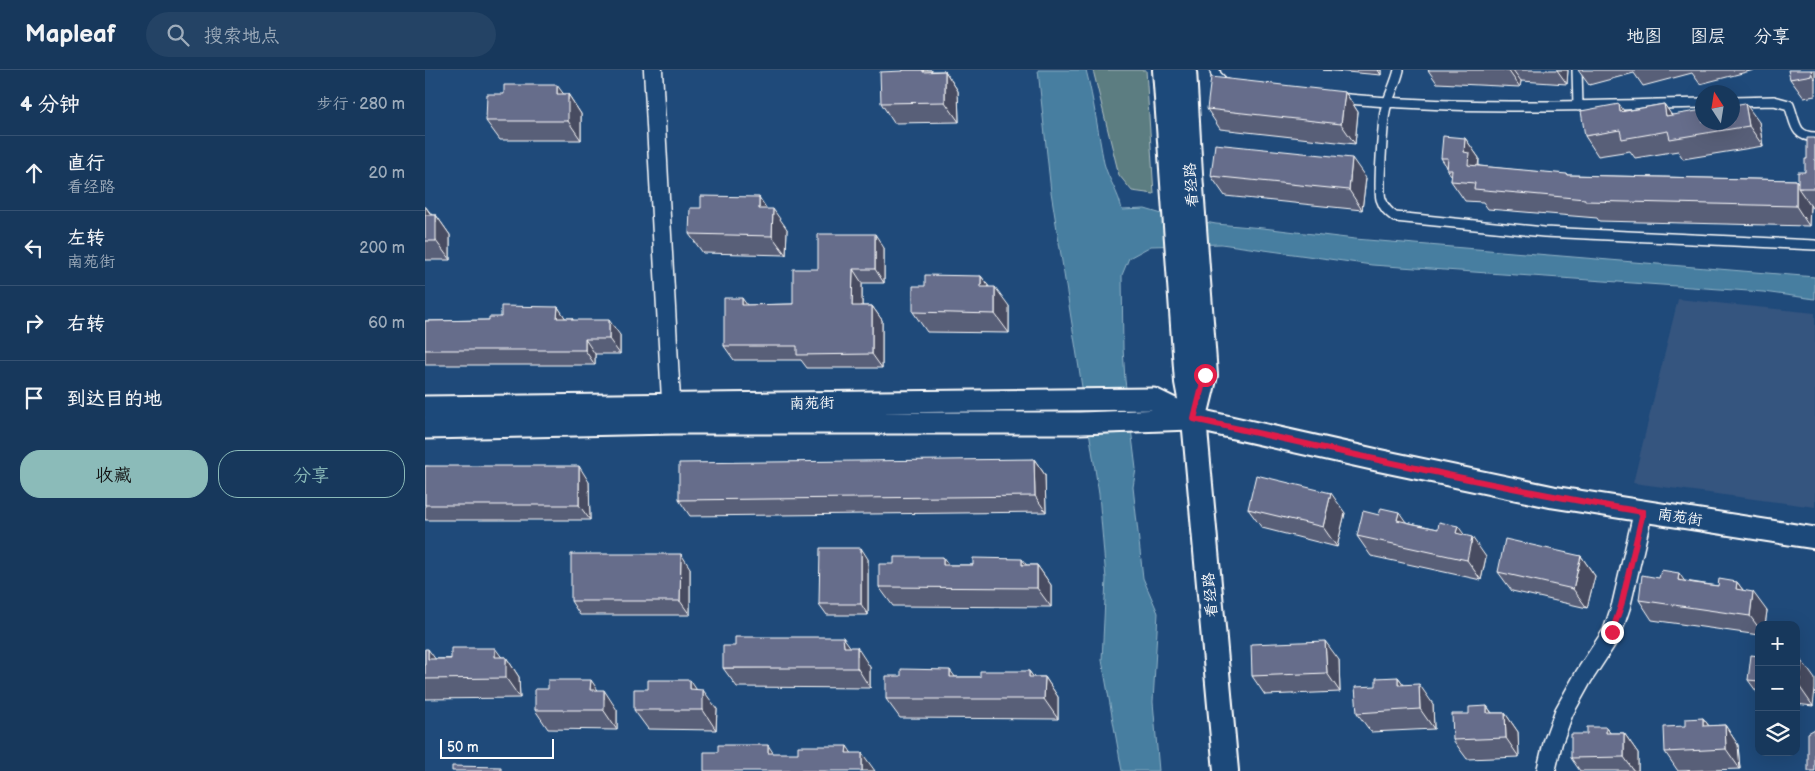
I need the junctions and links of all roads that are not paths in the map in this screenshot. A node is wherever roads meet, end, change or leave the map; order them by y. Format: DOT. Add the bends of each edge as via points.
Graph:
graph roads {
  1 [pos="653,70"];
  2 [pos="1165,70"];
  3 [pos="1185,70"];
  4 [pos="1215,70"];
  5 [pos="1399,70"];
  6 [pos="1577,70"];
  7 [pos="1235,87"];
  8 [pos="1329,98"];
  9 [pos="1740,102"];
  10 [pos="1388,103"];
  11 [pos="1695,103"];
  12 [pos="1578,106"];
  13 [pos="1815,137"];
  14 [pos="1183,195"];
  15 [pos="1815,245"];
  16 [pos="425,407"];
  17 [pos="671,414"];
  18 [pos="1194,419"];
  19 [pos="425,428"];
  20 [pos="1643,512"];
  21 [pos="1815,538"];
  22 [pos="1225,771"];
  23 [pos="1546,771"];
  1 -- 17 [label="street"];
  2 -- 14 [label="main road, 看经路"];
  3 -- 14 [label="main road, 看经路"];
  4 -- 7 [label="lane" via="1226,85"];
  5 -- 10 [label="lane"];
  6 -- 12 [label="lane"];
  8 -- 10 [label="lane"];
  9 -- 13 [label="lane" via="1789,105 1798,132"];
  10 -- 12 [label="lane"];
  10 -- 15 [label="lane" via="1385,108 1381,199 1386,211 1395,217 1544,232"];
  11 -- 12 [label="lane"];
  14 -- 18 [label="main road, 看经路" via="1187,244 1187,382"];
  16 -- 17 [label="street, 南苑街"];
  17 -- 18 [label="street, 南苑街" via="1080,423"];
  17 -- 18 [label="street, 南苑街" via="1153,399"];
  17 -- 19 [label="street, 南苑街"];
  18 -- 20 [label="street, 南苑街" via="1544,495"];
  18 -- 22 [label="main road, 看经路"];
  20 -- 21 [label="street, 南苑街"];
  20 -- 23 [label="street" via="1612,632 1564,712"];
}
